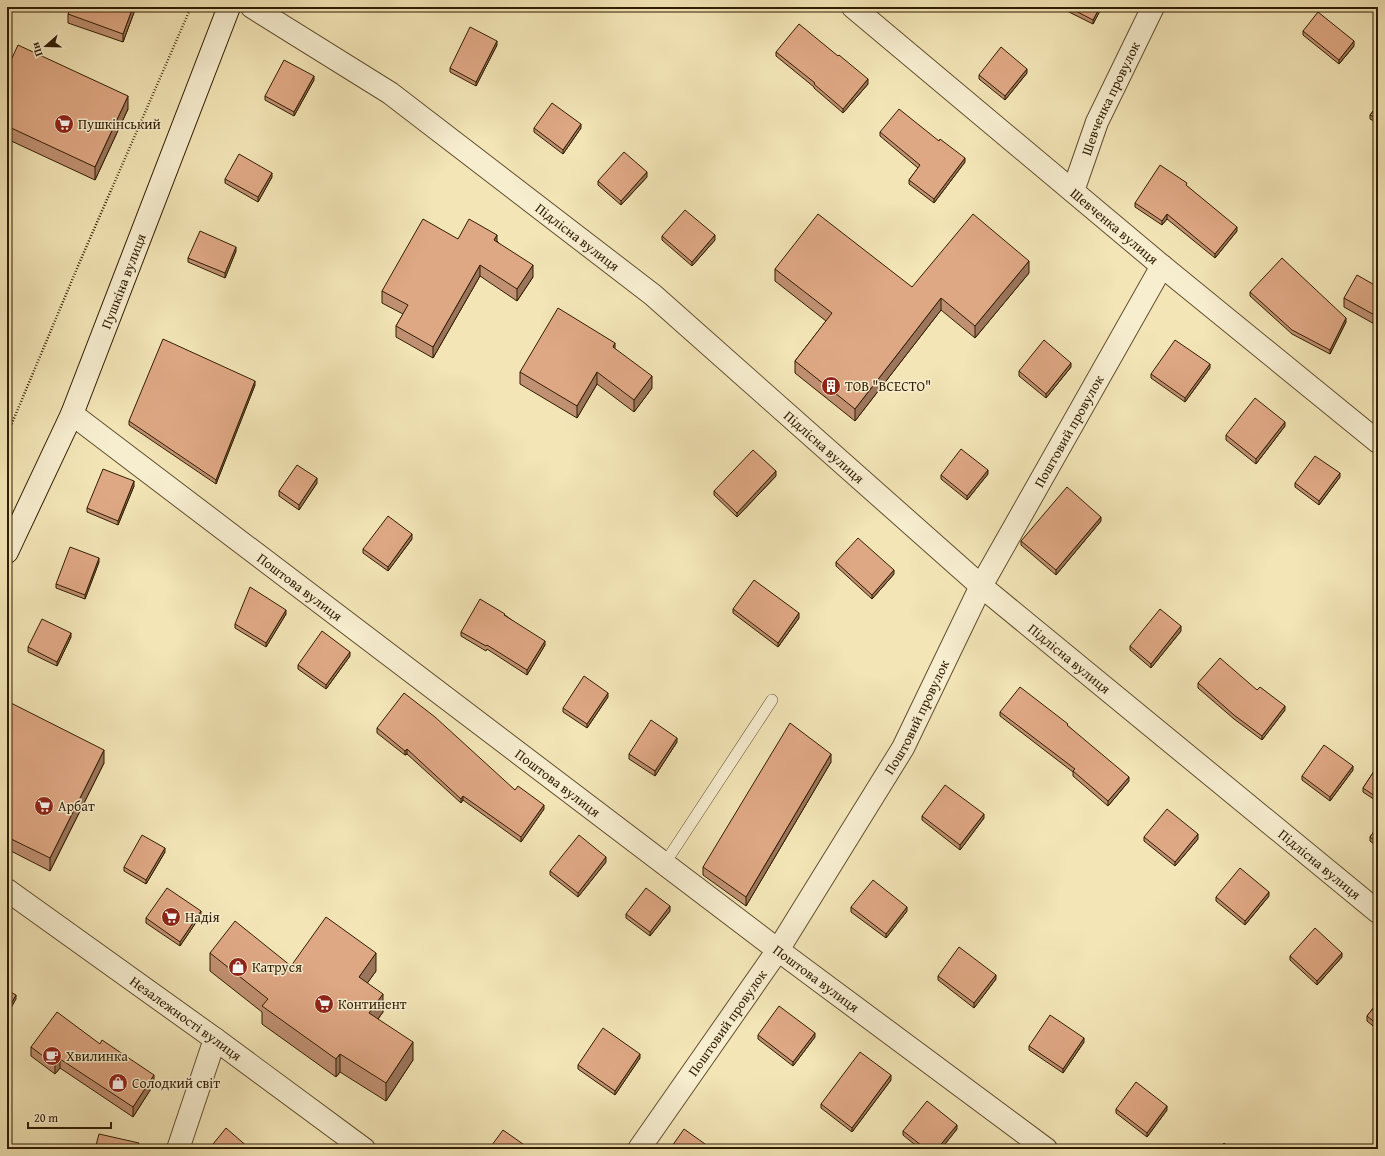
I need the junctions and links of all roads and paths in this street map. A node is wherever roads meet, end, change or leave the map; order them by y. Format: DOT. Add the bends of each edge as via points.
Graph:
graph roads {
  1 [pos="191,7"];
  2 [pos="229,7"];
  3 [pos="252,7"];
  4 [pos="853,7"];
  5 [pos="1153,7"];
  6 [pos="1073,191"];
  7 [pos="1162,266"];
  8 [pos="72,414"];
  9 [pos="7,435"];
  10 [pos="1378,442"];
  11 [pos="7,552"];
  12 [pos="981,586"];
  13 [pos="772,700"];
  14 [pos="665,864"];
  15 [pos="7,890"];
  16 [pos="1378,912"];
  17 [pos="778,950"];
  18 [pos="215,1039"];
  19 [pos="178,1149"];
  20 [pos="364,1149"];
  21 [pos="639,1149"];
  22 [pos="1046,1149"];
  1 -- 9 [label="path"];
  2 -- 8 [label="street, Пушкіна вулиця"];
  3 -- 12 [label="street, Підлісна вулиця" via="390,93 654,295"];
  4 -- 6 [label="street, Шевченка вулиця"];
  5 -- 6 [label="street, Шевченка провулок" via="1097,122"];
  6 -- 7 [label="street, Шевченка вулиця"];
  7 -- 10 [label="street, Шевченка вулиця"];
  7 -- 12 [label="street, Поштовий провулок"];
  8 -- 11 [label="street, Пушкіна вулиця"];
  8 -- 14 [label="street, Поштова вулиця"];
  12 -- 16 [label="street, Підлісна вулиця"];
  12 -- 17 [label="street, Поштовий провулок" via="904,748"];
  13 -- 14 [label="lane"];
  14 -- 17 [label="street, Поштова вулиця"];
  15 -- 18 [label="street, Незалежності вулиця"];
  17 -- 21 [label="street, Поштовий провулок"];
  17 -- 22 [label="street, Поштова вулиця"];
  18 -- 19 [label="street"];
  18 -- 20 [label="street, Незалежності вулиця"];
}
